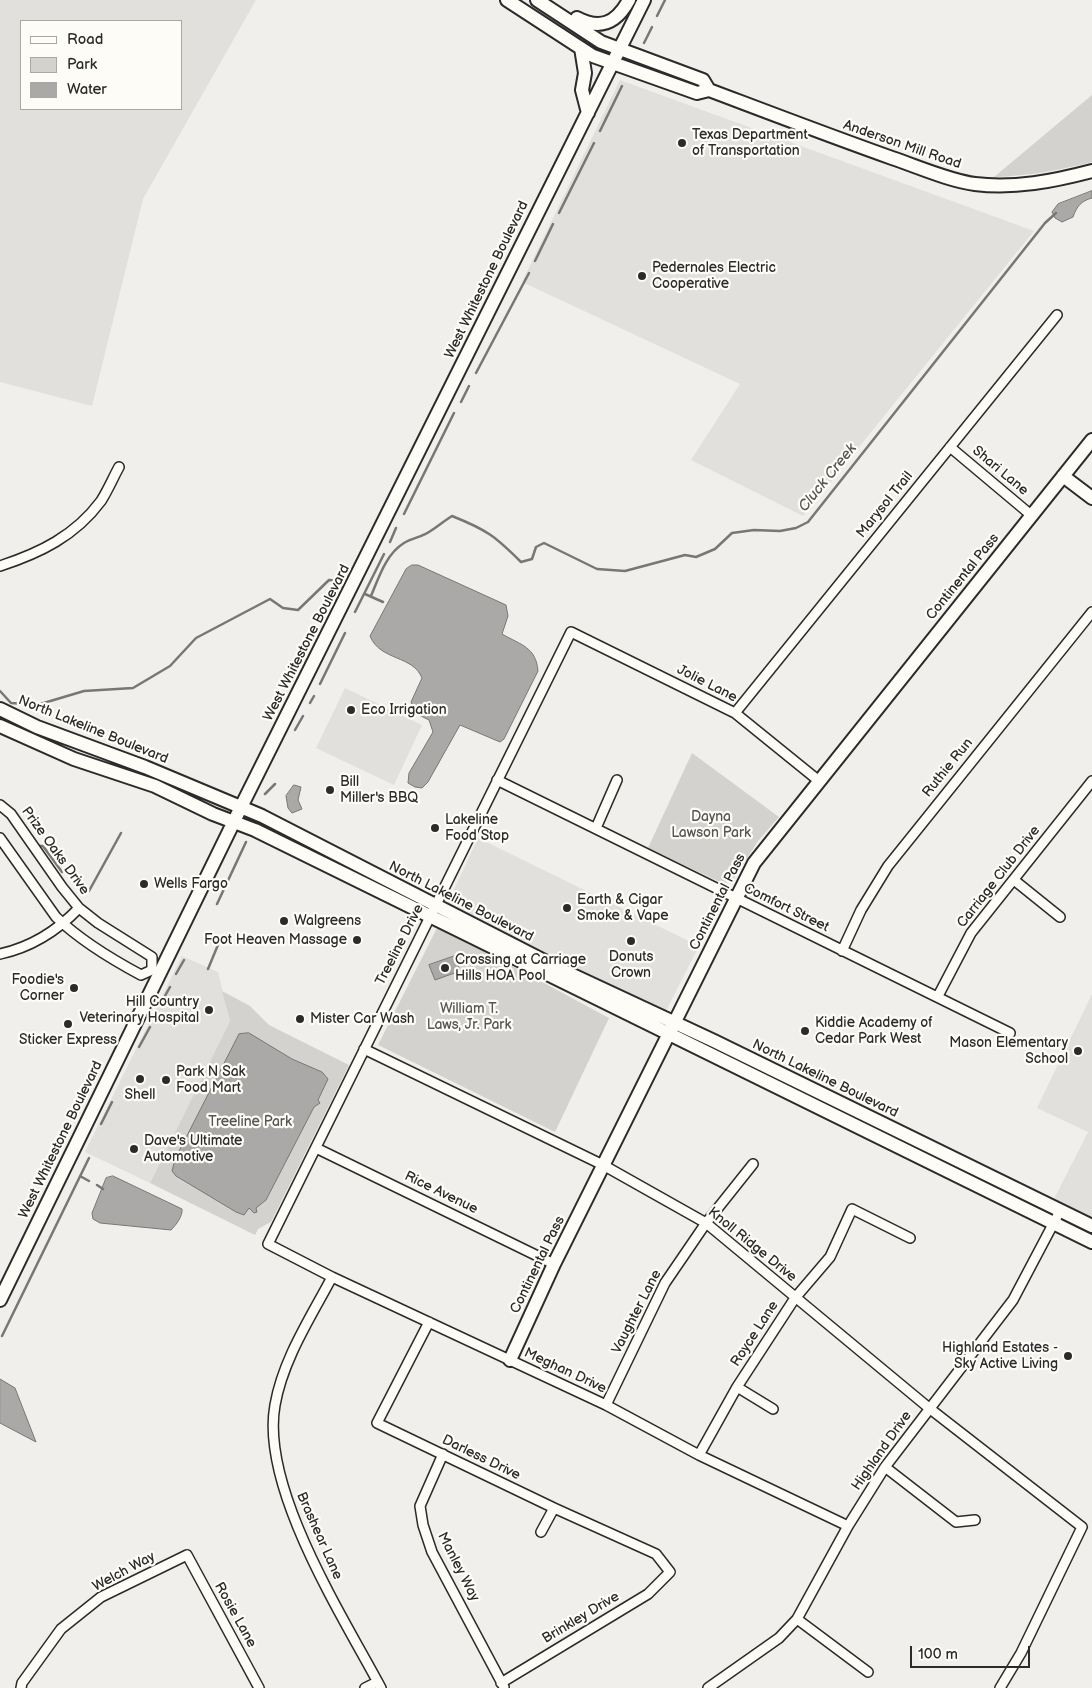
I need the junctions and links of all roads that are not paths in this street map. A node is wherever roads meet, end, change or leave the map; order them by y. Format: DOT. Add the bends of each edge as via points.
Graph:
graph roads {
  1 [pos="507,0"];
  2 [pos="537,0"];
  3 [pos="629,0"];
  4 [pos="644,0"];
  5 [pos="553,10"];
  6 [pos="581,48"];
  7 [pos="620,50"];
  8 [pos="614,62"];
  9 [pos="709,90"];
  10 [pos="588,113"];
  11 [pos="1092,171"];
  12 [pos="1057,315"];
  13 [pos="1092,440"];
  14 [pos="950,447"];
  15 [pos="120,467"];
  16 [pos="1063,476"];
  17 [pos="1092,498"];
  18 [pos="1032,515"];
  19 [pos="0,566"];
  20 [pos="1092,612"];
  21 [pos="571,632"];
  22 [pos="0,709"];
  23 [pos="735,713"];
  24 [pos="0,726"];
  25 [pos="497,780"];
  26 [pos="617,780"];
  27 [pos="819,781"];
  28 [pos="1092,782"];
  29 [pos="0,805"];
  30 [pos="241,807"];
  31 [pos="234,822"];
  32 [pos="596,828"];
  33 [pos="0,838"];
  34 [pos="1014,880"];
  35 [pos="735,898"];
  36 [pos="80,908"];
  37 [pos="432,911"];
  38 [pos="1060,917"];
  39 [pos="63,924"];
  40 [pos="842,951"];
  41 [pos="0,954"];
  42 [pos="155,972"];
  43 [pos="938,996"];
  44 [pos="671,1028"];
  45 [pos="1010,1033"];
  46 [pos="364,1048"];
  47 [pos="316,1148"];
  48 [pos="753,1164"];
  49 [pos="603,1165"];
  50 [pos="1060,1211"];
  51 [pos="706,1223"];
  52 [pos="1054,1223"];
  53 [pos="1092,1226"];
  54 [pos="910,1238"];
  55 [pos="1092,1242"];
  56 [pos="268,1244"];
  57 [pos="554,1264"];
  58 [pos="332,1277"];
  59 [pos="795,1298"];
  60 [pos="0,1300"];
  61 [pos="429,1322"];
  62 [pos="510,1360"];
  63 [pos="737,1387"];
  64 [pos="606,1405"];
  65 [pos="929,1408"];
  66 [pos="773,1409"];
  67 [pos="443,1454"];
  68 [pos="699,1454"];
  69 [pos="885,1467"];
  70 [pos="554,1508"];
  71 [pos="975,1520"];
  72 [pos="848,1526"];
  73 [pos="541,1532"];
  74 [pos="187,1554"];
  75 [pos="670,1572"];
  76 [pos="796,1619"];
  77 [pos="868,1672"];
  78 [pos="379,1685"];
  79 [pos="503,1685"];
  80 [pos="714,1686"];
  81 [pos="22,1688"];
  82 [pos="260,1688"];
  83 [pos="365,1688"];
  84 [pos="1000,1688"];
  1 -- 6 [label="main road, Anderson Mill Road"];
  2 -- 5 [label="main road, Anderson Mill Road"];
  3 -- 5 [label="main road" via="614,18 602,26 590,25 564,11"];
  4 -- 7 [label="main road, West Whitestone Boulevard"];
  5 -- 7 [label="main road, Anderson Mill Road" via="601,42"];
  6 -- 8 [label="main road, Anderson Mill Road" via="593,56"];
  6 -- 10 [label="main road" via="585,73 582,90"];
  7 -- 8 [label="main road, West Whitestone Boulevard"];
  7 -- 9 [label="main road, Anderson Mill Road" via="703,80"];
  8 -- 9 [label="main road, Anderson Mill Road" via="636,73 697,93"];
  8 -- 10 [label="main road, West Whitestone Boulevard"];
  9 -- 11 [label="main road, Anderson Mill Road" via="813,130 974,184 1019,185"];
  10 -- 30 [label="main road, West Whitestone Boulevard"];
  12 -- 14 [label="street, Marysol Trail"];
  13 -- 16 [label="main road, Continental Pass"];
  14 -- 18 [label="street, Shari Lane"];
  14 -- 23 [label="street, Marysol Trail"];
  15 -- 19 [label="street" via="102,499 78,527 46,549"];
  16 -- 17 [label="main road"];
  16 -- 18 [label="main road, Continental Pass"];
  18 -- 27 [label="main road, Continental Pass"];
  20 -- 40 [label="street, Ruthie Run" via="888,866 861,910"];
  21 -- 23 [label="street, Jolie Lane"];
  21 -- 25 [label="street, Treeline Drive"];
  22 -- 30 [label="main road, North Lakeline Boulevard" via="46,731"];
  23 -- 27 [label="street, Jolie Lane"];
  24 -- 31 [label="main road, North Lakeline Boulevard" via="74,759 155,786"];
  25 -- 32 [label="street, Comfort Street"];
  25 -- 37 [label="street, Treeline Drive"];
  26 -- 32 [label="street"];
  27 -- 35 [label="main road, Continental Pass" via="754,863"];
  28 -- 34 [label="street, Carriage Club Drive"];
  29 -- 36 [label="street, Prize Oaks Drive" via="11,814"];
  30 -- 31 [label="main road, West Whitestone Boulevard"];
  30 -- 37 [label="main road, North Lakeline Boulevard"];
  31 -- 37 [label="main road, North Lakeline Boulevard"];
  31 -- 42 [label="main road, West Whitestone Boulevard"];
  32 -- 35 [label="street, Comfort Street"];
  33 -- 39 [label="street"];
  34 -- 38 [label="street"];
  34 -- 43 [label="street, Carriage Club Drive" via="971,933"];
  35 -- 40 [label="street, Comfort Street"];
  35 -- 44 [label="main road, Continental Pass"];
  36 -- 39 [label="street"];
  36 -- 42 [label="street, Prize Oaks Drive" via="152,957"];
  37 -- 44 [label="main road, North Lakeline Boulevard"];
  37 -- 46 [label="street, Treeline Drive"];
  39 -- 41 [label="street" via="21,949"];
  39 -- 42 [label="street" via="110,958 141,975"];
  40 -- 43 [label="street, Comfort Street"];
  42 -- 60 [label="main road, West Whitestone Boulevard"];
  43 -- 45 [label="street, Comfort Street"];
  44 -- 49 [label="main road, Continental Pass"];
  44 -- 50 [label="main road, North Lakeline Boulevard"];
  44 -- 52 [label="main road, North Lakeline Boulevard"];
  46 -- 47 [label="street, Treeline Drive"];
  46 -- 49 [label="street, Knoll Ridge Drive"];
  47 -- 56 [label="street, Treeline Drive"];
  47 -- 57 [label="street, Rice Avenue"];
  48 -- 51 [label="street, Vaughter Lane"];
  49 -- 51 [label="street, Knoll Ridge Drive"];
  49 -- 57 [label="main road, Continental Pass"];
  50 -- 52 [label="street, Highland Drive"];
  50 -- 53 [label="main road, North Lakeline Boulevard"];
  51 -- 59 [label="street, Knoll Ridge Drive"];
  51 -- 64 [label="street, Vaughter Lane" via="665,1283"];
  52 -- 55 [label="main road, North Lakeline Boulevard"];
  52 -- 65 [label="street, Highland Drive" via="1013,1300"];
  54 -- 59 [label="street, Royce Lane" via="852,1209 830,1257"];
  56 -- 58 [label="street, Meghan Drive"];
  57 -- 62 [label="main road, Continental Pass"];
  58 -- 61 [label="street, Meghan Drive"];
  58 -- 78 [label="street, Brashear Lane" via="280,1382 271,1435 287,1502"];
  59 -- 63 [label="street, Royce Lane"];
  59 -- 65 [label="street, Knoll Ridge Drive"];
  61 -- 62 [label="street, Meghan Drive"];
  61 -- 67 [label="street, Darless Drive" via="377,1423"];
  62 -- 64 [label="street, Meghan Drive"];
  63 -- 66 [label="street"];
  63 -- 68 [label="street, Royce Lane"];
  64 -- 68 [label="street, Meghan Drive"];
  65 -- 69 [label="street, Highland Drive"];
  65 -- 84 [label="street, Knoll Ridge Drive" via="1082,1527 1021,1653"];
  67 -- 70 [label="street, Darless Drive"];
  67 -- 79 [label="street, Manley Way" via="420,1506 424,1525 432,1552"];
  68 -- 72 [label="street, Meghan Drive"];
  69 -- 71 [label="street" via="956,1522"];
  69 -- 72 [label="street, Highland Drive"];
  70 -- 73 [label="street"];
  70 -- 75 [label="street, Darless Drive" via="656,1554"];
  72 -- 76 [label="street, Highland Drive"];
  74 -- 81 [label="street, Welch Way" via="94,1602 62,1629 22,1683"];
  74 -- 82 [label="street, Rosie Lane"];
  75 -- 79 [label="street, Brinkley Drive" via="648,1594"];
  76 -- 77 [label="street"];
  76 -- 80 [label="street, Highland Drive" via="779,1638"];
  78 -- 83 [label="street"];
}
